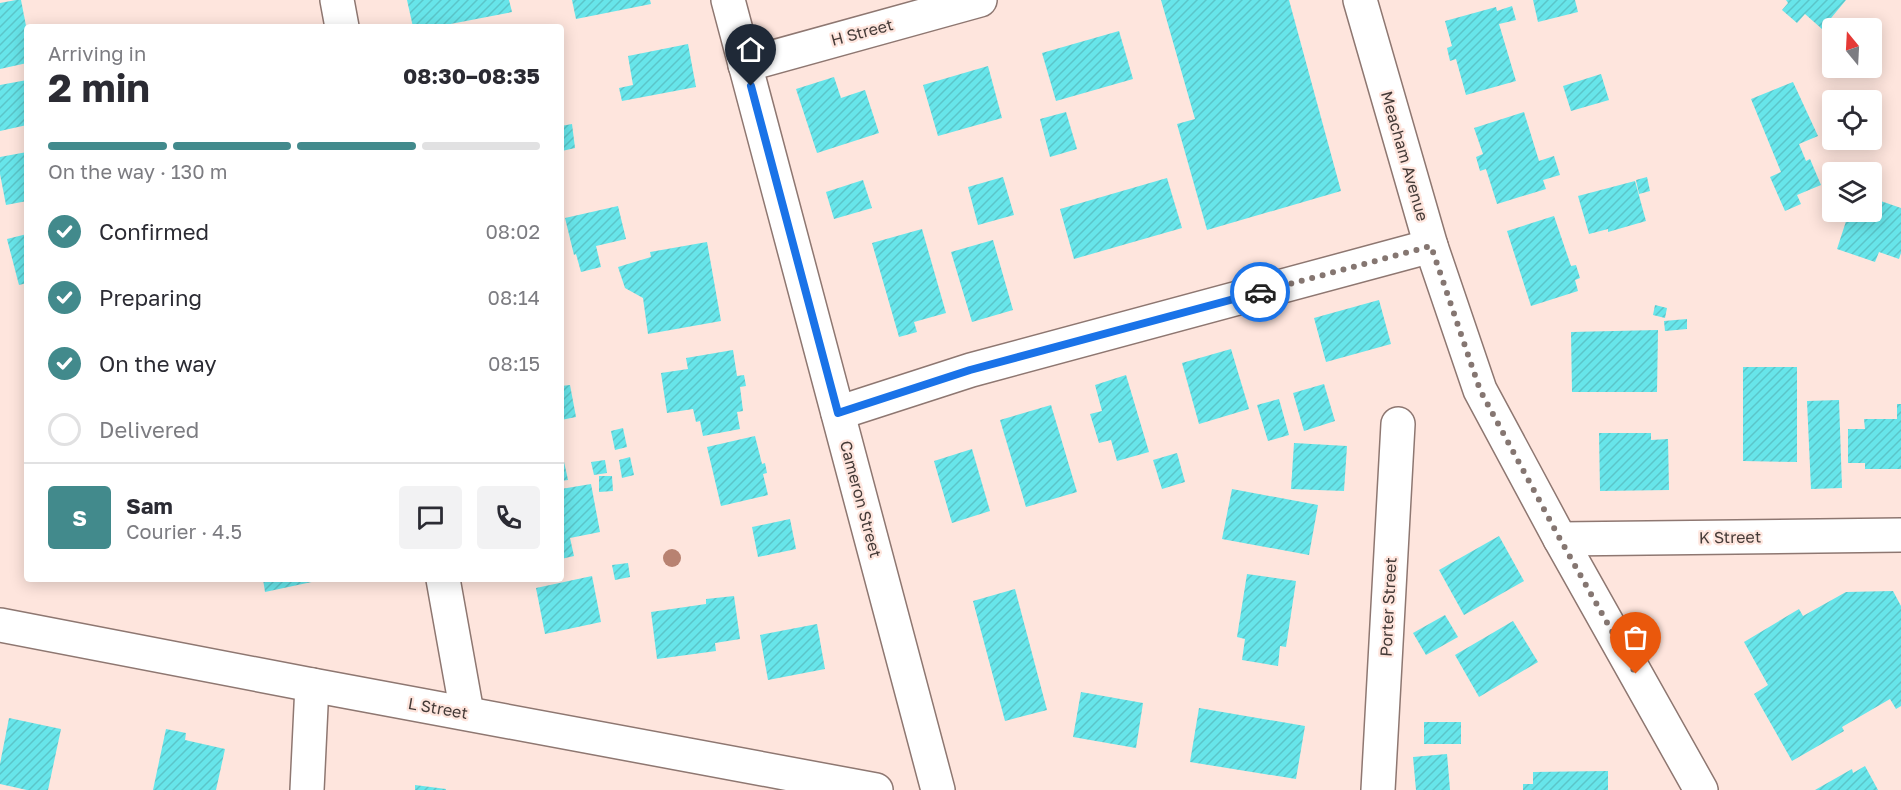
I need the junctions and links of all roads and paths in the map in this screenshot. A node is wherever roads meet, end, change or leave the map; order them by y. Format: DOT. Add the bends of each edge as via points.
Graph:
graph roads {
  1 [pos="337,0"];
  2 [pos="728,0"];
  3 [pos="980,0"];
  4 [pos="1359,0"];
  5 [pos="341,24"];
  6 [pos="745,65"];
  7 [pos="1431,246"];
  8 [pos="838,413"];
  9 [pos="1398,424"];
  10 [pos="1901,535"];
  11 [pos="1560,539"];
  12 [pos="444,582"];
  13 [pos="0,625"];
  14 [pos="312,685"];
  15 [pos="467,713"];
  16 [pos="307,790"];
  17 [pos="876,790"];
  18 [pos="938,790"];
  19 [pos="1378,790"];
  20 [pos="1701,790"];
  1 -- 5 [label="street"];
  2 -- 6 [label="street, Cameron Street"];
  3 -- 6 [label="street, H Street"];
  4 -- 7 [label="street, Meacham Avenue"];
  6 -- 8 [label="street, Cameron Street"];
  7 -- 8 [label="street" via="970,370"];
  7 -- 11 [label="street, Meacham Avenue" via="1480,390"];
  8 -- 18 [label="street, Cameron Street"];
  9 -- 19 [label="street, Porter Street"];
  10 -- 11 [label="street, K Street"];
  11 -- 20 [label="street, Meacham Avenue"];
  12 -- 15 [label="street"];
  13 -- 14 [label="street, L Street"];
  14 -- 15 [label="street, L Street"];
  14 -- 16 [label="street"];
  15 -- 17 [label="street, L Street"];
}
